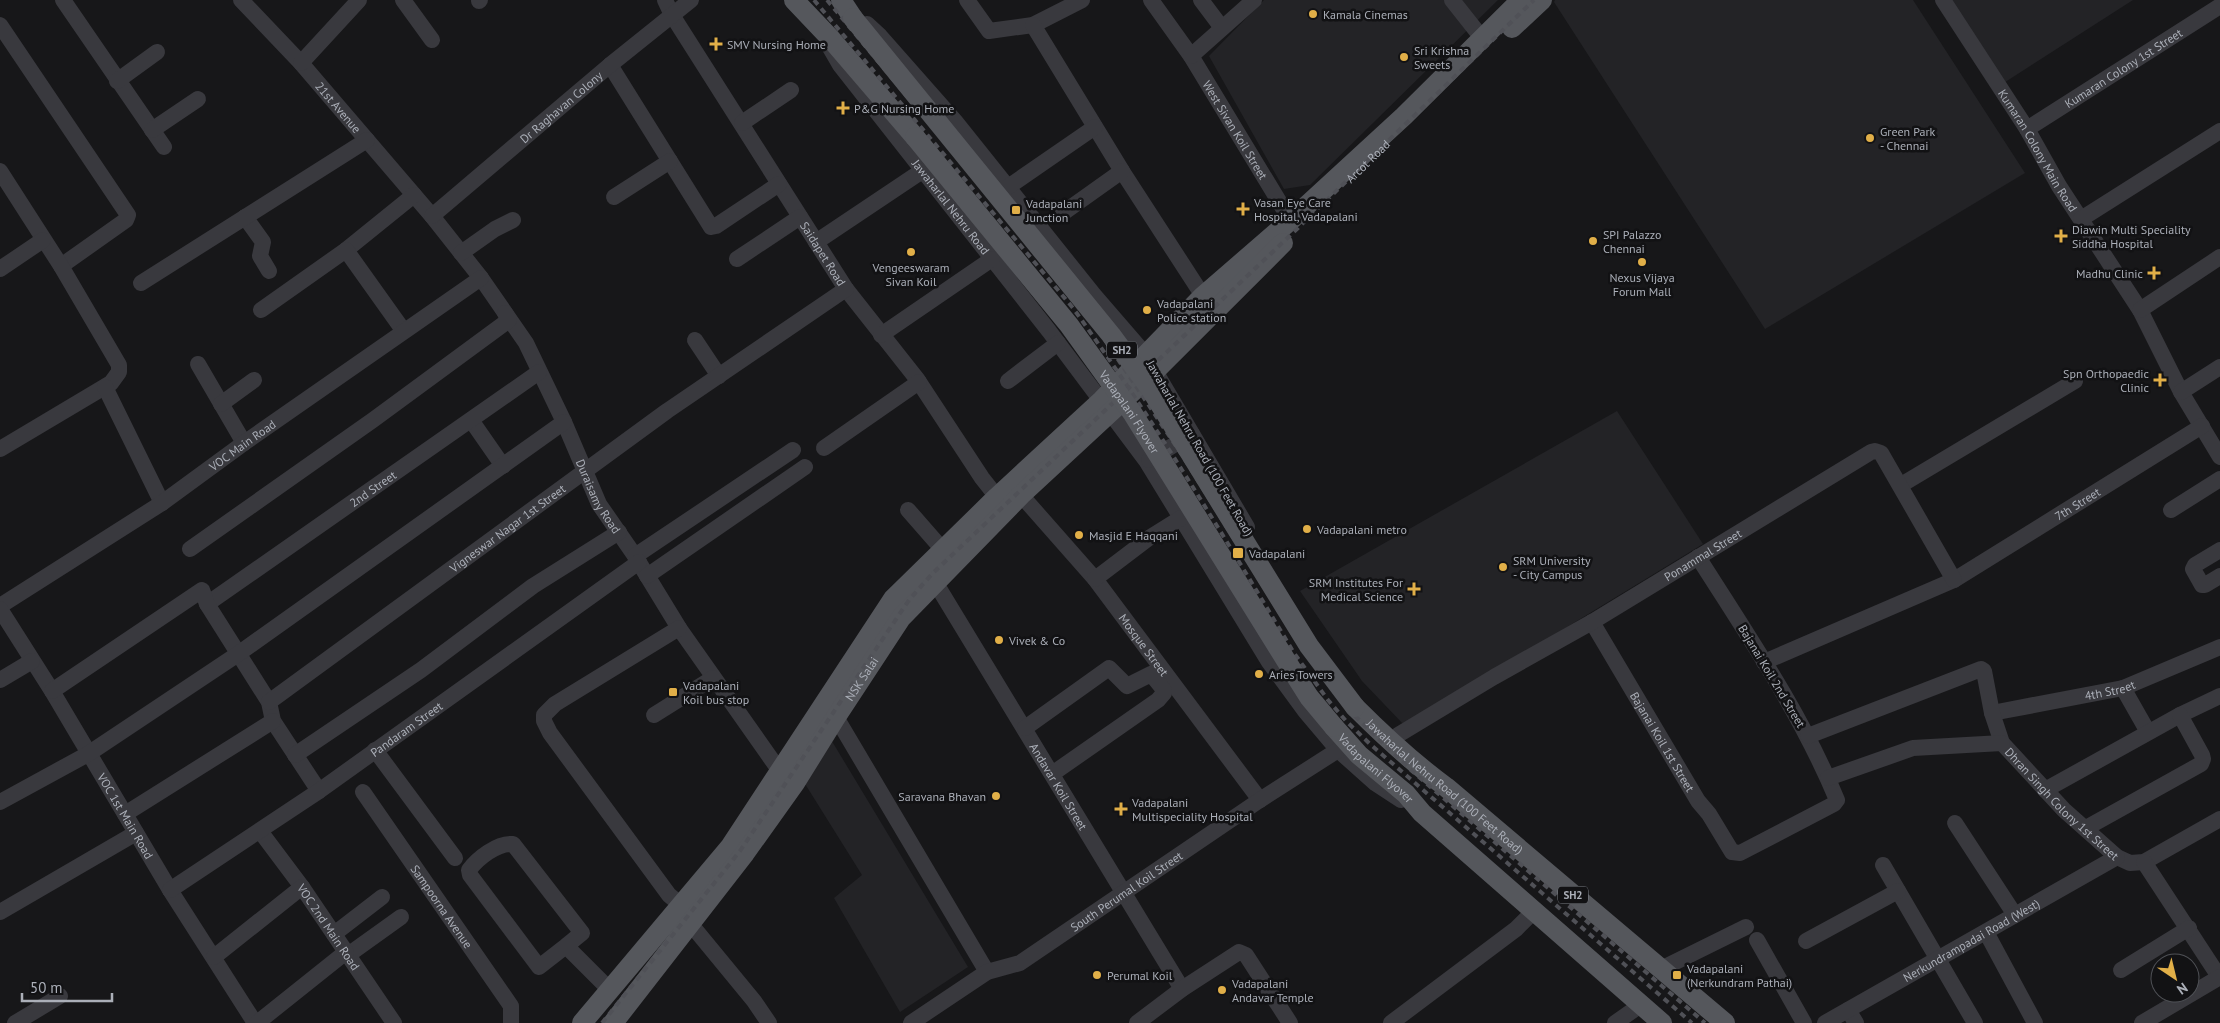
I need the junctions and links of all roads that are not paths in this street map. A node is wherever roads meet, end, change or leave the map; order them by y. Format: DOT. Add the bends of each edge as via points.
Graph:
graph roads {
  1 [pos="63,0"];
  2 [pos="241,0"];
  3 [pos="359,0"];
  4 [pos="403,0"];
  5 [pos="665,0"];
  6 [pos="691,0"];
  7 [pos="794,0"];
  8 [pos="842,0"];
  9 [pos="967,0"];
  10 [pos="1082,0"];
  11 [pos="1151,0"];
  12 [pos="1201,0"];
  13 [pos="1254,0"];
  14 [pos="1452,0"];
  15 [pos="1521,0"];
  16 [pos="1542,0"];
  17 [pos="1943,0"];
  18 [pos="2220,6"];
  19 [pos="672,15"];
  20 [pos="815,22"];
  21 [pos="0,25"];
  22 [pos="1033,25"];
  23 [pos="1222,28"];
  24 [pos="1482,38"];
  25 [pos="432,40"];
  26 [pos="157,52"];
  27 [pos="1191,56"];
  28 [pos="301,63"];
  29 [pos="610,65"];
  30 [pos="117,80"];
  31 [pos="791,90"];
  32 [pos="198,99"];
  33 [pos="1428,100"];
  34 [pos="742,124"];
  35 [pos="1095,127"];
  36 [pos="2026,129"];
  37 [pos="152,130"];
  38 [pos="2220,131"];
  39 [pos="367,140"];
  40 [pos="164,147"];
  41 [pos="670,161"];
  42 [pos="922,170"];
  43 [pos="0,171"];
  44 [pos="1122,171"];
  45 [pos="779,184"];
  46 [pos="1335,186"];
  47 [pos="1008,187"];
  48 [pos="414,195"];
  49 [pos="614,198"];
  50 [pos="1063,213"];
  51 [pos="432,216"];
  52 [pos="245,217"];
  53 [pos="800,217"];
  54 [pos="1292,219"];
  55 [pos="2081,219"];
  56 [pos="513,220"];
  57 [pos="44,240"];
  58 [pos="816,242"];
  59 [pos="1053,244"];
  60 [pos="346,250"];
  61 [pos="461,253"];
  62 [pos="2220,257"];
  63 [pos="737,259"];
  64 [pos="992,259"];
  65 [pos="61,266"];
  66 [pos="0,269"];
  67 [pos="269,271"];
  68 [pos="481,278"];
  69 [pos="1008,279"];
  70 [pos="141,283"];
  71 [pos="846,289"];
  72 [pos="1203,296"];
  73 [pos="261,310"];
  74 [pos="2140,310"];
  75 [pos="505,313"];
  76 [pos="404,330"];
  77 [pos="881,335"];
  78 [pos="695,340"];
  79 [pos="1058,343"];
  80 [pos="1150,363"];
  81 [pos="198,364"];
  82 [pos="2220,367"];
  83 [pos="539,372"];
  84 [pos="719,376"];
  85 [pos="254,380"];
  86 [pos="1008,381"];
  87 [pos="919,382"];
  88 [pos="2075,382"];
  89 [pos="105,387"];
  90 [pos="2181,392"];
  91 [pos="220,404"];
  92 [pos="1106,406"];
  93 [pos="471,420"];
  94 [pos="564,422"];
  95 [pos="2202,426"];
  96 [pos="1193,433"];
  97 [pos="244,443"];
  98 [pos="824,448"];
  99 [pos="0,449"];
  100 [pos="793,450"];
  101 [pos="2220,457"];
  102 [pos="1147,462"];
  103 [pos="503,466"];
  104 [pos="805,467"];
  105 [pos="584,473"];
  106 [pos="2220,479"];
  107 [pos="1901,485"];
  108 [pos="1021,495"];
  109 [pos="997,497"];
  110 [pos="162,503"];
  111 [pos="908,510"];
  112 [pos="2171,510"];
  113 [pos="1181,518"];
  114 [pos="619,532"];
  115 [pos="190,549"];
  116 [pos="943,550"];
  117 [pos="2220,550"];
  118 [pos="1698,557"];
  119 [pos="640,564"];
  120 [pos="2220,576"];
  121 [pos="1095,578"];
  122 [pos="1954,580"];
  123 [pos="935,582"];
  124 [pos="205,597"];
  125 [pos="0,608"];
  126 [pos="1592,622"];
  127 [pos="679,628"];
  128 [pos="2220,647"];
  129 [pos="238,654"];
  130 [pos="32,661"];
  131 [pos="1764,662"];
  132 [pos="713,678"];
  133 [pos="0,680"];
  134 [pos="2123,688"];
  135 [pos="52,692"];
  136 [pos="2220,696"];
  137 [pos="269,702"];
  138 [pos="1992,713"];
  139 [pos="654,715"];
  140 [pos="2180,715"];
  141 [pos="836,717"];
  142 [pos="273,720"];
  143 [pos="1025,728"];
  144 [pos="2148,732"];
  145 [pos="1398,735"];
  146 [pos="1808,736"];
  147 [pos="2002,743"];
  148 [pos="375,750"];
  149 [pos="1338,750"];
  150 [pos="88,754"];
  151 [pos="296,755"];
  152 [pos="779,770"];
  153 [pos="1052,774"];
  154 [pos="1828,778"];
  155 [pos="795,783"];
  156 [pos="1446,787"];
  157 [pos="2045,790"];
  158 [pos="319,791"];
  159 [pos="363,792"];
  160 [pos="1260,800"];
  161 [pos="1837,800"];
  162 [pos="0,802"];
  163 [pos="1422,813"];
  164 [pos="125,814"];
  165 [pos="2220,819"];
  166 [pos="1955,823"];
  167 [pos="2086,828"];
  168 [pos="260,831"];
  169 [pos="136,834"];
  170 [pos="2117,857"];
  171 [pos="455,858"];
  172 [pos="2144,862"];
  173 [pos="1883,865"];
  174 [pos="302,887"];
  175 [pos="170,890"];
  176 [pos="1898,891"];
  177 [pos="1123,893"];
  178 [pos="382,897"];
  179 [pos="1534,911"];
  180 [pos="0,912"];
  181 [pos="685,914"];
  182 [pos="2015,915"];
  183 [pos="401,917"];
  184 [pos="2189,928"];
  185 [pos="1986,932"];
  186 [pos="334,934"];
  187 [pos="1806,941"];
  188 [pos="566,946"];
  189 [pos="347,954"];
  190 [pos="214,958"];
  191 [pos="1939,958"];
  192 [pos="1661,969"];
  193 [pos="2121,970"];
  194 [pos="987,972"];
  195 [pos="2220,978"];
  196 [pos="609,989"];
  197 [pos="1182,989"];
  198 [pos="60,996"];
  199 [pos="1642,1004"];
  200 [pos="1852,1016"];
  201 [pos="15,1023"];
  202 [pos="256,1023"];
  203 [pos="394,1023"];
  204 [pos="511,1023"];
  205 [pos="582,1023"];
  206 [pos="613,1023"];
  207 [pos="769,1023"];
  208 [pos="911,1023"];
  209 [pos="1137,1023"];
  210 [pos="1290,1023"];
  211 [pos="1391,1023"];
  212 [pos="1615,1023"];
  213 [pos="1662,1023"];
  214 [pos="1725,1023"];
  215 [pos="1804,1023"];
  216 [pos="1825,1023"];
  217 [pos="1975,1023"];
  218 [pos="2035,1023"];
  219 [pos="2142,1023"];
  1 -- 30 [label="street"];
  2 -- 28 [label="street, 21st Avenue"];
  3 -- 28 [label="street"];
  4 -- 25 [label="street"];
  5 -- 19 [label="street, Saidapet Road"];
  6 -- 19 [label="street, Dr Raghavan Colony"];
  7 -- 20 [label="main road, Jawaharlal Nehru Road / SH2"];
  8 -- 47 [label="street, Jawaharlal Nehru Road (100 Feet Road)" via="880,36 955,120"];
  8 -- 156 [label="main road, SH2, bridge" via="853,18 1098,319 1150,388 1309,646 1356,707 1390,742"];
  9 -- 22 [label="street" via="989,31"];
  10 -- 22 [label="street"];
  11 -- 27 [label="street, West Sivan Koil Street"];
  12 -- 23 [label="street"];
  13 -- 23 [label="street"];
  14 -- 24 [label="street"];
  15 -- 24 [label="main road, Arcot Road"];
  16 -- 33 [label="main road, Arcot Road"];
  17 -- 36 [label="street, Kumaran Colony Main Road"];
  18 -- 36 [label="street, Kumaran Colony 1st Street"];
  19 -- 29 [label="street, Dr Raghavan Colony"];
  19 -- 34 [label="street, Saidapet Road"];
  20 -- 42 [label="street, Jawaharlal Nehru Road" via="840,66"];
  20 -- 163 [label="main road, Vadapalani Flyover / SH2, bridge" via="915,137 1069,325 1133,414 1309,697 1359,755 1406,794"];
  21 -- 65 [label="street" via="128,215 126,220"];
  22 -- 35 [label="street"];
  23 -- 27 [label="street"];
  24 -- 33 [label="main road, Arcot Road"];
  26 -- 30 [label="street"];
  27 -- 54 [label="street, West Sivan Koil Street"];
  28 -- 39 [label="street, 21st Avenue"];
  29 -- 41 [label="street"];
  29 -- 51 [label="street, Dr Raghavan Colony"];
  30 -- 37 [label="street"];
  31 -- 34 [label="street"];
  32 -- 37 [label="street"];
  33 -- 46 [label="main road, Arcot Road"];
  34 -- 45 [label="street, Saidapet Road"];
  35 -- 44 [label="street"];
  35 -- 47 [label="street"];
  36 -- 55 [label="street, Kumaran Colony Main Road"];
  37 -- 40 [label="street"];
  38 -- 55 [label="street"];
  39 -- 48 [label="street, 21st Avenue"];
  39 -- 52 [label="street"];
  41 -- 45 [label="street" via="711,227"];
  41 -- 49 [label="street"];
  42 -- 58 [label="street"];
  42 -- 64 [label="street, Jawaharlal Nehru Road"];
  43 -- 57 [label="street"];
  44 -- 50 [label="street"];
  44 -- 72 [label="street"];
  45 -- 53 [label="street, Saidapet Road"];
  46 -- 54 [label="main road, Arcot Road"];
  46 -- 80 [label="main road, Arcot Road" via="1298,228"];
  47 -- 59 [label="street, Jawaharlal Nehru Road (100 Feet Road)"];
  48 -- 51 [label="street, 21st Avenue"];
  48 -- 60 [label="street"];
  51 -- 61 [label="street, Duraisamy Road"];
  52 -- 67 [label="street" via="263,242 260,256"];
  52 -- 70 [label="street"];
  53 -- 58 [label="street, Saidapet Road"];
  53 -- 63 [label="street"];
  54 -- 72 [label="main road"];
  55 -- 74 [label="street, Kumaran Colony Main Road"];
  56 -- 61 [label="street"];
  57 -- 65 [label="street"];
  57 -- 66 [label="street"];
  58 -- 71 [label="street, Saidapet Road"];
  59 -- 69 [label="street"];
  59 -- 80 [label="street, Jawaharlal Nehru Road (100 Feet Road)"];
  60 -- 73 [label="street"];
  60 -- 76 [label="street"];
  61 -- 68 [label="street, Duraisamy Road"];
  62 -- 74 [label="street"];
  64 -- 69 [label="street, Jawaharlal Nehru Road"];
  64 -- 77 [label="street"];
  65 -- 89 [label="street" via="119,365 116,378"];
  68 -- 75 [label="street, Duraisamy Road"];
  68 -- 76 [label="street, VOC Main Road"];
  69 -- 79 [label="street, Jawaharlal Nehru Road"];
  71 -- 77 [label="street, Saidapet Road"];
  71 -- 84 [label="street, Vigneswar Nagar 1st Street"];
  72 -- 80 [label="main road"];
  74 -- 90 [label="street, Kumaran Colony Main Road"];
  75 -- 83 [label="street, Duraisamy Road" via="526,344"];
  75 -- 115 [label="street" via="509,320"];
  76 -- 97 [label="street, VOC Main Road"];
  77 -- 87 [label="street, Saidapet Road"];
  78 -- 84 [label="street"];
  79 -- 86 [label="street"];
  79 -- 92 [label="street, Jawaharlal Nehru Road"];
  80 -- 92 [label="main road"];
  80 -- 96 [label="street, Jawaharlal Nehru Road (100 Feet Road)"];
  81 -- 91 [label="street"];
  82 -- 90 [label="street"];
  83 -- 93 [label="street, 2nd Street"];
  83 -- 94 [label="street, Duraisamy Road"];
  84 -- 105 [label="street, Vigneswar Nagar 1st Street"];
  85 -- 91 [label="street"];
  87 -- 98 [label="street"];
  87 -- 109 [label="street, Saidapet Road"];
  88 -- 107 [label="street"];
  89 -- 99 [label="street"];
  89 -- 110 [label="street"];
  90 -- 95 [label="street, Kumaran Colony Main Road"];
  91 -- 97 [label="street"];
  92 -- 102 [label="street"];
  92 -- 108 [label="main road, NSK Salai"];
  92 -- 109 [label="main road"];
  93 -- 103 [label="street"];
  93 -- 124 [label="street, 2nd Street"];
  94 -- 103 [label="street"];
  94 -- 105 [label="street, Duraisamy Road"];
  95 -- 101 [label="street, Kumaran Colony Main Road"];
  95 -- 122 [label="street, 7th Street"];
  96 -- 102 [label="street"];
  96 -- 145 [label="street, Jawaharlal Nehru Road (100 Feet Road)" via="1305,625 1362,703"];
  97 -- 110 [label="street, VOC Main Road"];
  100 -- 119 [label="street"];
  102 -- 113 [label="street"];
  103 -- 129 [label="street"];
  104 -- 119 [label="street"];
  105 -- 114 [label="street, Duraisamy Road" via="598,504"];
  105 -- 137 [label="street, Vigneswar Nagar 1st Street"];
  106 -- 112 [label="street"];
  107 -- 118 [label="street, Ponammal Street" via="1881,453 1871,452"];
  107 -- 122 [label="street, Ponammal Street"];
  108 -- 121 [label="street, Mosque Street"];
  108 -- 123 [label="main road, NSK Salai"];
  109 -- 116 [label="main road"];
  110 -- 125 [label="street, VOC Main Road"];
  111 -- 116 [label="street"];
  113 -- 121 [label="street"];
  113 -- 149 [label="street" via="1269,662"];
  114 -- 119 [label="street, Duraisamy Road"];
  114 -- 151 [label="street" via="533,586 421,670"];
  116 -- 152 [label="main road" via="893,599"];
  117 -- 120 [label="street" via="2194,567 2202,585"];
  118 -- 126 [label="street, Ponammal Street"];
  118 -- 131 [label="street, Bajanai Koil 2nd Street"];
  119 -- 127 [label="street, Duraisamy Road"];
  119 -- 148 [label="street, Pandaram Street"];
  121 -- 160 [label="street, Mosque Street"];
  122 -- 131 [label="street, 7th Street"];
  123 -- 141 [label="main road, NSK Salai" via="901,618"];
  123 -- 143 [label="street, Andavar Koil Street"];
  124 -- 129 [label="street"];
  124 -- 135 [label="street, 2nd Street"];
  125 -- 130 [label="street, VOC 1st Main Road"];
  126 -- 145 [label="street, Ponammal Street"];
  126 -- 161 [label="street, Bajanai Koil 1st Street" via="1698,801 1732,852 1740,852"];
  127 -- 132 [label="street, Duraisamy Road"];
  127 -- 181 [label="street" via="555,704 544,715 544,721"];
  128 -- 134 [label="street, 4th Street"];
  129 -- 137 [label="street"];
  129 -- 150 [label="street"];
  130 -- 133 [label="street"];
  130 -- 135 [label="street, VOC 1st Main Road"];
  131 -- 146 [label="street, Bajanai Koil 2nd Street"];
  132 -- 139 [label="street"];
  132 -- 152 [label="street, Duraisamy Road"];
  134 -- 138 [label="street, 4th Street"];
  134 -- 144 [label="street"];
  135 -- 150 [label="street, VOC 1st Main Road"];
  136 -- 140 [label="street"];
  137 -- 142 [label="street"];
  138 -- 146 [label="street, Dhran Singh Colony 1st Street" via="1982,669"];
  138 -- 147 [label="street, Dhran Singh Colony 1st Street"];
  140 -- 144 [label="street"];
  140 -- 167 [label="street" via="2202,754 2201,764"];
  141 -- 155 [label="main road, NSK Salai"];
  141 -- 194 [label="street"];
  142 -- 151 [label="street"];
  142 -- 164 [label="street"];
  143 -- 153 [label="street, Andavar Koil Street"];
  143 -- 153 [label="street" via="1109,668 1127,686 1151,674 1164,690 1158,700"];
  144 -- 157 [label="street"];
  145 -- 156 [label="street, Jawaharlal Nehru Road (100 Feet Road)"];
  146 -- 154 [label="street, Bajanai Koil 2nd Street"];
  147 -- 154 [label="street" via="1913,748"];
  147 -- 157 [label="street, Dhran Singh Colony 1st Street"];
  148 -- 158 [label="street, Pandaram Street"];
  148 -- 171 [label="street"];
  149 -- 160 [label="street, South Perumal Koil Street"];
  149 -- 163 [label="street" via="1375,783"];
  150 -- 162 [label="street"];
  150 -- 164 [label="street, VOC 1st Main Road"];
  151 -- 158 [label="street"];
  152 -- 155 [label="street, Duraisamy Road"];
  152 -- 181 [label="main road"];
  153 -- 177 [label="street, Andavar Koil Street"];
  154 -- 161 [label="street, Bajanai Koil 2nd Street"];
  155 -- 181 [label="main road, NSK Salai" via="745,853"];
  156 -- 192 [label="main road, Jawaharlal Nehru Road (100 Feet Road) / SH2"];
  157 -- 167 [label="street, Dhran Singh Colony 1st Street"];
  158 -- 168 [label="street, Pandaram Street"];
  159 -- 204 [label="street, Sampoorna Avenue" via="511,1006"];
  160 -- 177 [label="street, South Perumal Koil Street"];
  163 -- 179 [label="main road, SH2"];
  164 -- 169 [label="street, VOC 1st Main Road"];
  165 -- 172 [label="street"];
  166 -- 182 [label="street"];
  167 -- 170 [label="street, Dhran Singh Colony 1st Street"];
  168 -- 174 [label="street, VOC 2nd Main Road"];
  168 -- 175 [label="street, Pandaram Street"];
  169 -- 175 [label="street, VOC 1st Main Road"];
  169 -- 180 [label="street"];
  170 -- 172 [label="street, Dhran Singh Colony 1st Street" via="2130,863"];
  170 -- 182 [label="street, Nerkundrampadai Road (West)"];
  172 -- 184 [label="street"];
  173 -- 176 [label="street"];
  174 -- 186 [label="street, VOC 2nd Main Road"];
  174 -- 190 [label="street"];
  175 -- 190 [label="street, VOC 1st Main Road"];
  176 -- 187 [label="street"];
  176 -- 191 [label="street"];
  177 -- 194 [label="street, South Perumal Koil Street" via="1020,962"];
  177 -- 197 [label="street, Andavar Koil Street"];
  178 -- 186 [label="street"];
  179 -- 199 [label="main road, SH2"];
  179 -- 211 [label="street" via="1516,929"];
  181 -- 196 [label="main road"];
  181 -- 206 [label="main road, NSK Salai"];
  181 -- 207 [label="street"];
  182 -- 185 [label="street, Nerkundrampadai Road (West)"];
  183 -- 189 [label="street"];
  184 -- 193 [label="street"];
  184 -- 195 [label="street"];
  185 -- 191 [label="street, Nerkundrampadai Road (West)"];
  185 -- 218 [label="street"];
  186 -- 189 [label="street, VOC 2nd Main Road"];
  188 -- 188 [label="street" via="582,933 513,844 495,848 474,863 469,870 470,875 539,967"];
  188 -- 196 [label="street"];
  189 -- 202 [label="street"];
  189 -- 203 [label="street, VOC 2nd Main Road"];
  190 -- 202 [label="street, VOC 1st Main Road"];
  191 -- 200 [label="street, Nerkundrampadai Road (West)"];
  191 -- 217 [label="street"];
  192 -- 214 [label="main road, Jawaharlal Nehru Road (100 Feet Road) / SH2"];
  192 -- 215 [label="street" via="1751,934"];
  194 -- 208 [label="street, South Perumal Koil Street"];
  195 -- 219 [label="street"];
  196 -- 205 [label="main road"];
  197 -- 209 [label="street"];
  197 -- 210 [label="street" via="1239,952 1246,955"];
  198 -- 201 [label="street"];
  199 -- 212 [label="street"];
  199 -- 213 [label="main road, SH2"];
  200 -- 216 [label="street, Nerkundrampadai Road (West)"];
}
